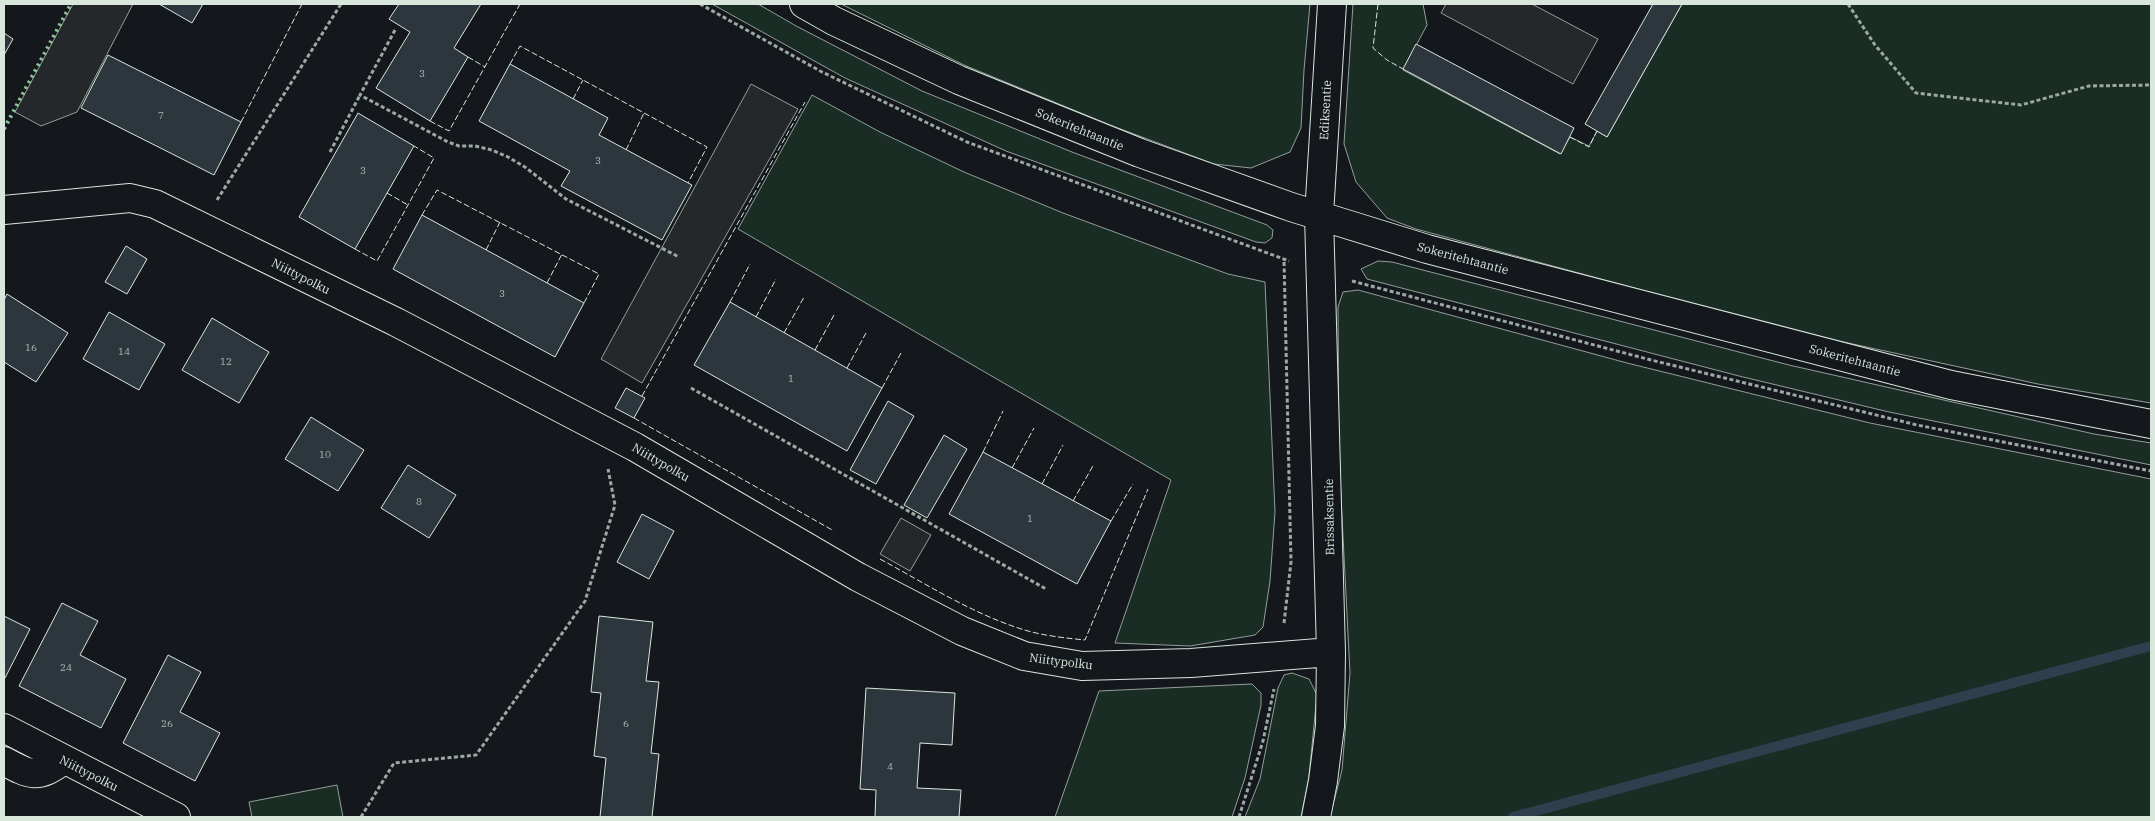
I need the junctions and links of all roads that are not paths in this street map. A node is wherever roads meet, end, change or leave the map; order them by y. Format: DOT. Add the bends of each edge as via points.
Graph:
graph roads {
  1 [pos="804,4"];
  2 [pos="1332,4"];
  3 [pos="4,210"];
  4 [pos="1319,215"];
  5 [pos="2151,424"];
  6 [pos="1331,652"];
  7 [pos="4,728"];
  8 [pos="64,760"];
  9 [pos="4,761"];
  10 [pos="176,817"];
  11 [pos="1316,817"];
  1 -- 4 [label="street, Sokeritehtaantie" via="959,80 1140,153"];
  2 -- 4 [label="street, Ediksentie"];
  3 -- 6 [label="street, Niittypolku" via="130,198 156,204 396,322 635,447 858,576 962,631 1024,656 1082,666 1191,663"];
  4 -- 5 [label="street, Sokeritehtaantie" via="1428,249 1951,385"];
  4 -- 6 [label="street, Brissaksentie"];
  6 -- 11 [label="street, Brissaksentie" via="1330,726"];
  7 -- 8 [label="street, Niittypolku"];
  8 -- 9 [label="street" via="41,774 29,774"];
  8 -- 10 [label="street, Niittypolku"];
}
